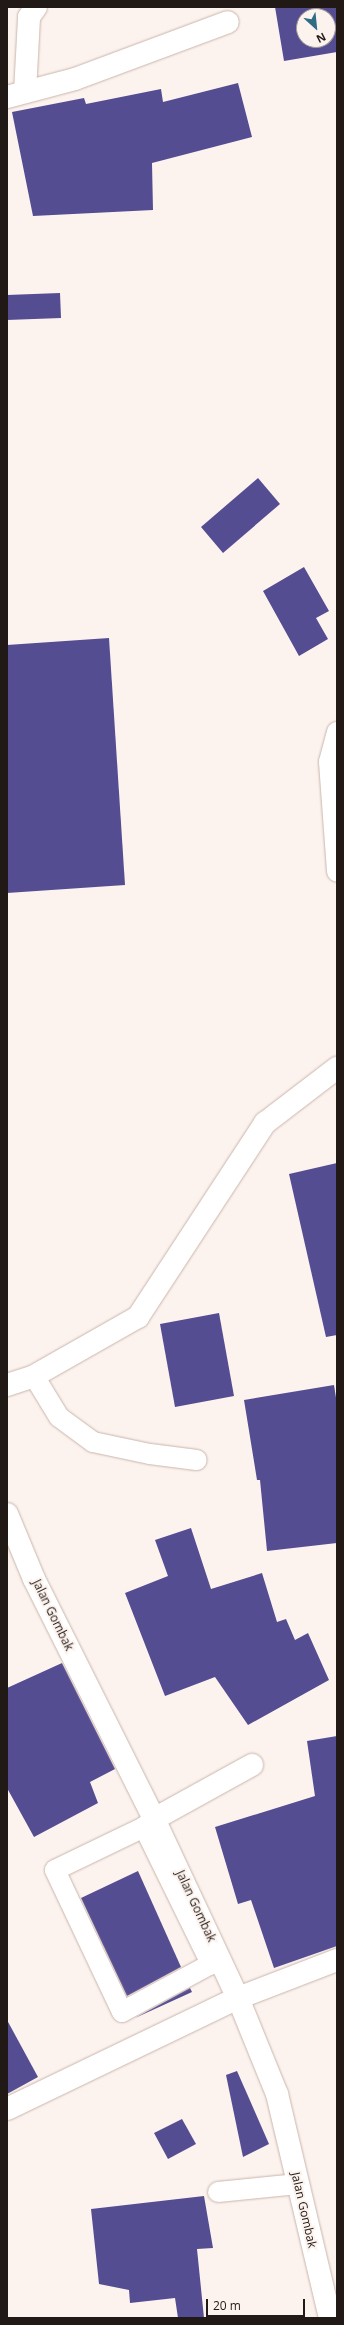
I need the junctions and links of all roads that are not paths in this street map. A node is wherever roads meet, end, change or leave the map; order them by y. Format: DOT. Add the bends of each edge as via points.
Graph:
graph roads {
  1 [pos="36,7"];
  2 [pos="228,22"];
  3 [pos="16,95"];
  4 [pos="337,732"];
  5 [pos="337,872"];
  6 [pos="337,1068"];
  7 [pos="34,1376"];
  8 [pos="7,1385"];
  9 [pos="197,1460"];
  10 [pos="7,1514"];
  11 [pos="252,1765"];
  12 [pos="149,1823"];
  13 [pos="337,1960"];
  14 [pos="238,1998"];
  15 [pos="7,2109"];
  16 [pos="298,2184"];
  17 [pos="218,2192"];
  18 [pos="330,2318"];
  1 -- 3 [label="street" via="29,16"];
  2 -- 3 [label="street" via="75,79"];
  4 -- 5 [label="lane" via="329,762"];
  6 -- 7 [label="street" via="265,1123 138,1318"];
  7 -- 8 [label="street"];
  7 -- 9 [label="lane" via="59,1417 94,1442 150,1454"];
  10 -- 12 [label="street, Jalan Gombak" via="34,1579"];
  11 -- 12 [label="street"];
  12 -- 12 [label="lane" via="212,1964 122,2012 55,1870"];
  12 -- 14 [label="street, Jalan Gombak"];
  13 -- 14 [label="street"];
  14 -- 15 [label="street"];
  14 -- 16 [label="street, Jalan Gombak" via="276,2094"];
  16 -- 17 [label="lane"];
  16 -- 18 [label="street, Jalan Gombak"];
}
